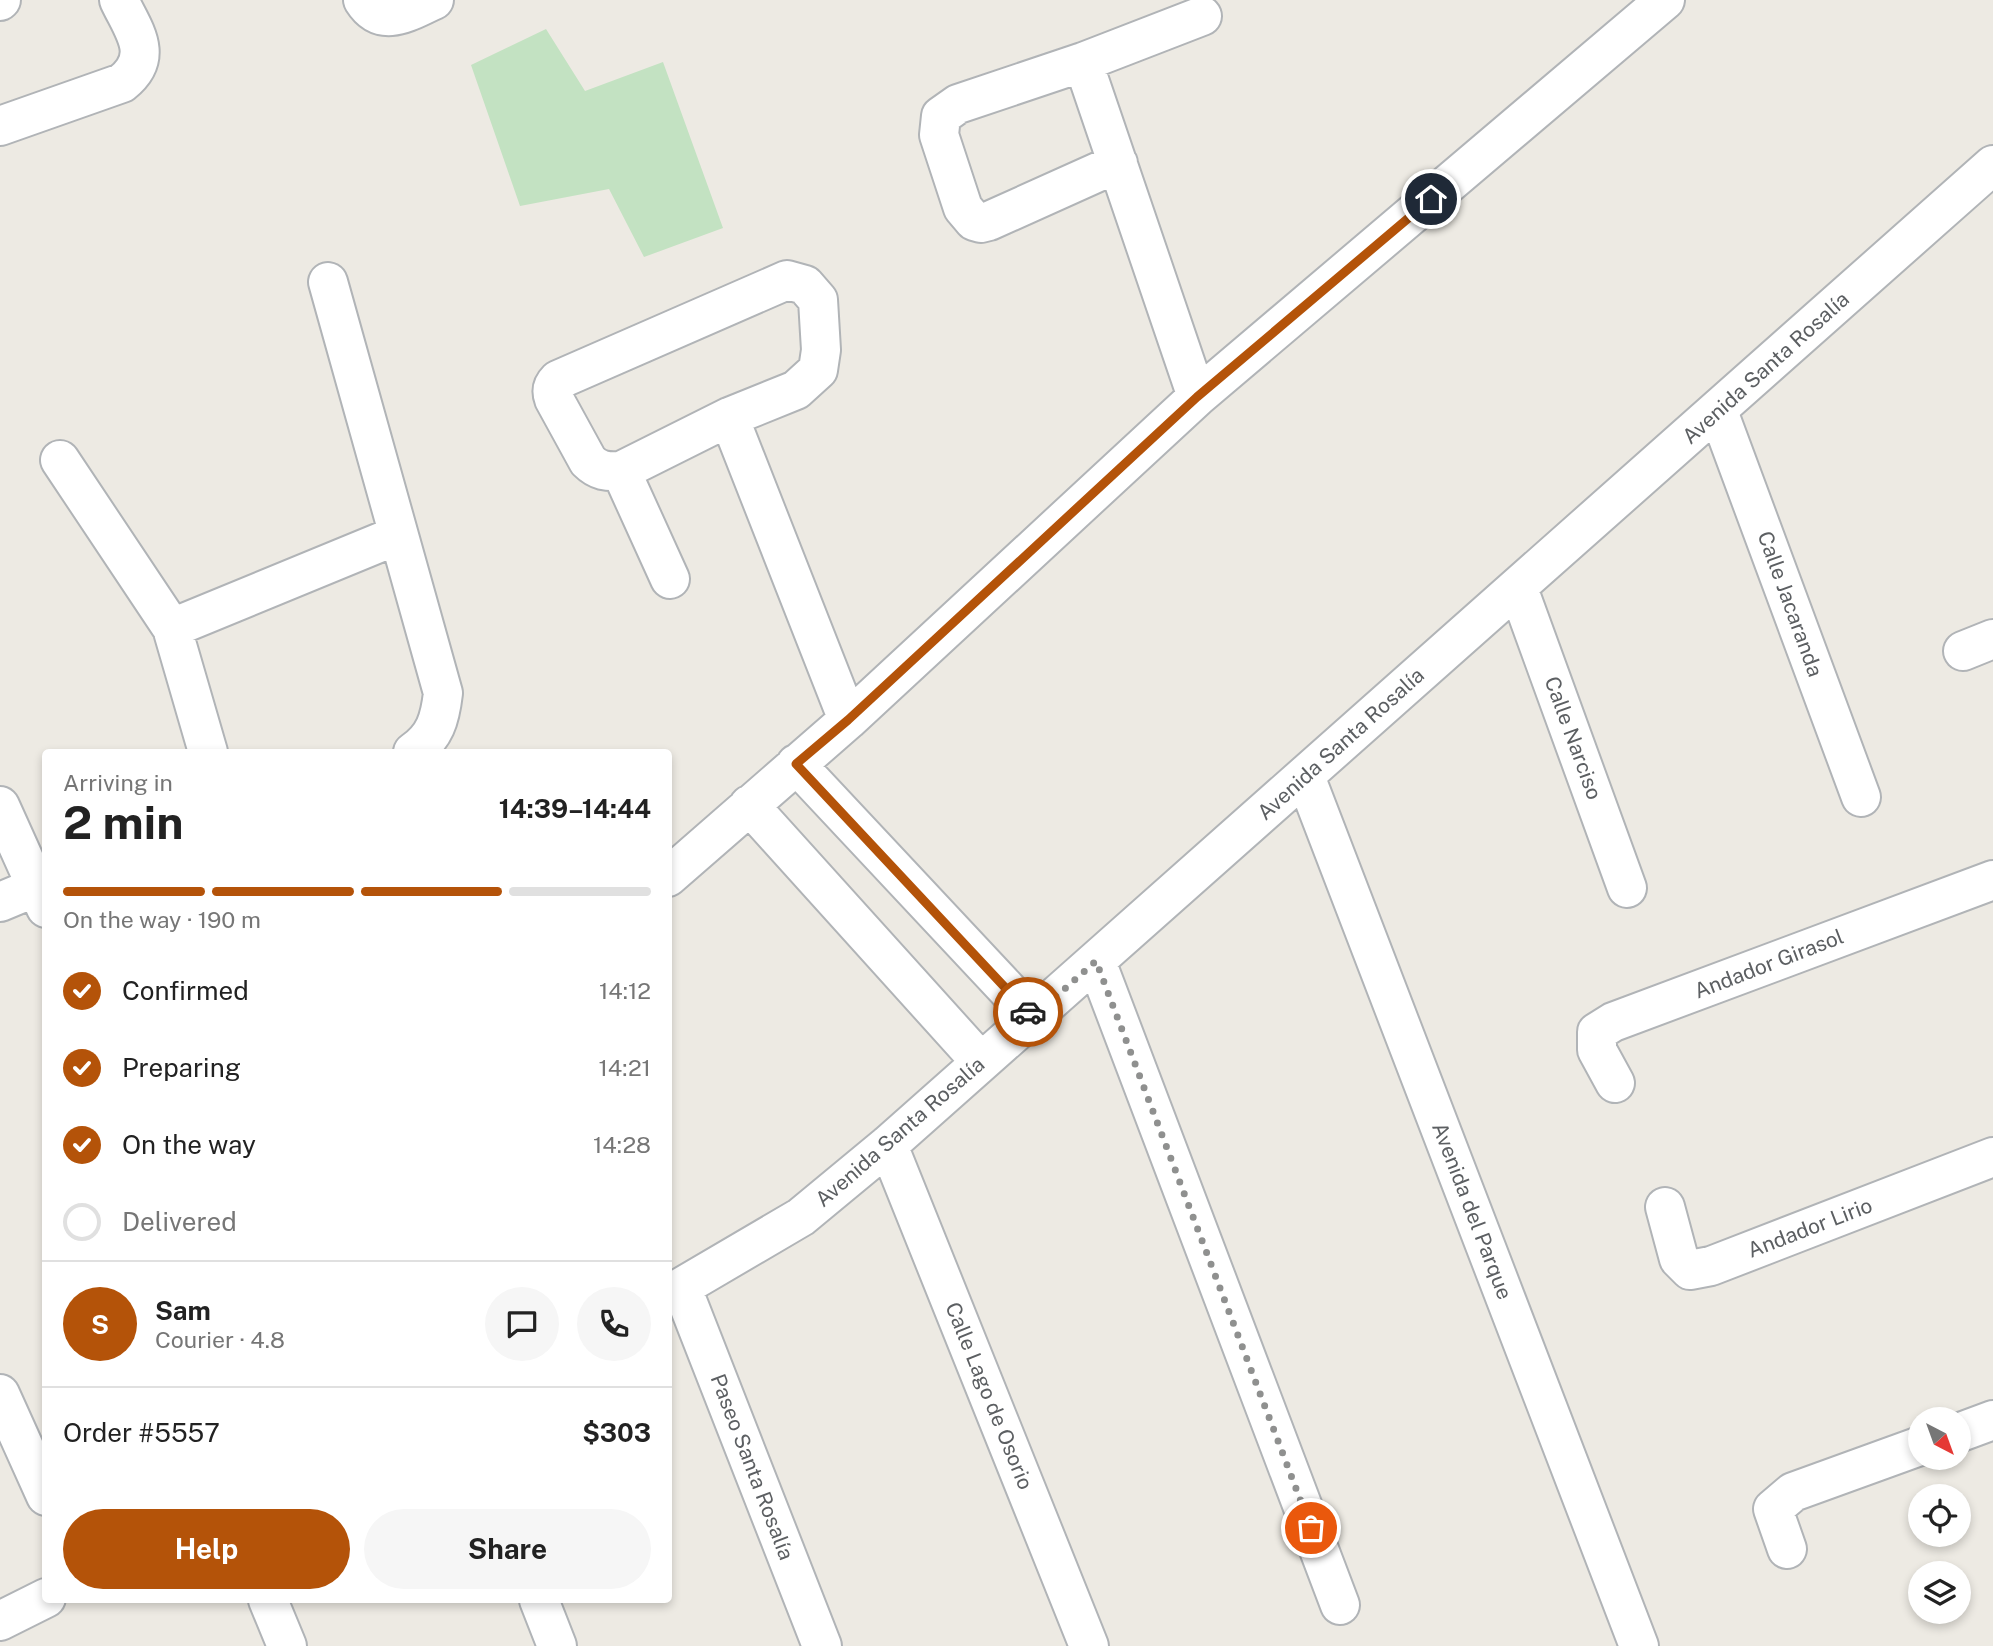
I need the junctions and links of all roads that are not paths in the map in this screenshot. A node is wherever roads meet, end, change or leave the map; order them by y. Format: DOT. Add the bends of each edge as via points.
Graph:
graph roads {
  1 [pos="119,0"];
  2 [pos="363,0"];
  3 [pos="434,0"];
  4 [pos="1665,0"];
  5 [pos="1202,16"];
  6 [pos="1083,62"];
  7 [pos="0,126"];
  8 [pos="1118,163"];
  9 [pos="1993,165"];
  10 [pos="328,282"];
  11 [pos="1197,397"];
  12 [pos="1718,411"];
  13 [pos="729,416"];
  14 [pos="60,460"];
  15 [pos="621,471"];
  16 [pos="398,535"];
  17 [pos="670,579"];
  18 [pos="1518,587"];
  19 [pos="172,628"];
  20 [pos="848,720"];
  21 [pos="207,749"];
  22 [pos="417,749"];
  23 [pos="796,764"];
  24 [pos="1305,776"];
  25 [pos="1861,797"];
  26 [pos="749,805"];
  27 [pos="0,806"];
  28 [pos="672,873"];
  29 [pos="1993,880"];
  30 [pos="1627,888"];
  31 [pos="41,897"];
  32 [pos="0,902"];
  33 [pos="1096,961"];
  34 [pos="1033,1017"];
  35 [pos="981,1062"];
  36 [pos="1615,1083"];
  37 [pos="888,1145"];
  38 [pos="1993,1157"];
  39 [pos="1665,1207"];
  40 [pos="675,1292"];
  41 [pos="0,1394"];
  42 [pos="1993,1420"];
  43 [pos="1971,1428"];
  44 [pos="1908,1450"];
  45 [pos="42,1487"];
  46 [pos="1787,1549"];
  47 [pos="42,1600"];
  48 [pos="269,1603"];
  49 [pos="541,1603"];
  50 [pos="1340,1605"];
  51 [pos="0,1621"];
  52 [pos="287,1646"];
  53 [pos="557,1646"];
  54 [pos="822,1646"];
  55 [pos="1089,1646"];
  56 [pos="1639,1646"];
  1 -- 7 [label="street" via="140,45 132,75"];
  2 -- 3 [label="street" via="375,14 386,17"];
  4 -- 11 [label="street"];
  5 -- 6 [label="street"];
  6 -- 8 [label="street"];
  6 -- 8 [label="street" via="958,104 941,116 940,135 962,208 974,221 989,221"];
  8 -- 11 [label="street"];
  9 -- 12 [label="street, Avenida Santa Rosalía"];
  10 -- 16 [label="street"];
  11 -- 20 [label="street"];
  12 -- 18 [label="street, Avenida Santa Rosalía"];
  12 -- 25 [label="street, Calle Jacaranda"];
  13 -- 15 [label="street"];
  13 -- 15 [label="street" via="796,390 818,370 818,300 805,285 787,280 558,380 554,399 588,461 608,472"];
  13 -- 20 [label="street"];
  14 -- 19 [label="street"];
  15 -- 17 [label="street"];
  16 -- 19 [label="street"];
  16 -- 22 [label="street" via="443,693 433,735"];
  18 -- 24 [label="street, Avenida Santa Rosalía"];
  18 -- 30 [label="street, Calle Narciso"];
  19 -- 21 [label="street"];
  20 -- 23 [label="street"];
  23 -- 26 [label="street"];
  23 -- 34 [label="street"];
  24 -- 33 [label="street, Avenida Santa Rosalía"];
  24 -- 56 [label="street, Avenida del Parque"];
  26 -- 28 [label="street"];
  26 -- 35 [label="street"];
  27 -- 31 [label="street"];
  29 -- 36 [label="street, Andador Girasol" via="1613,1022 1597,1032 1597,1050"];
  31 -- 32 [label="street"];
  33 -- 34 [label="street, Avenida Santa Rosalía"];
  33 -- 50 [label="street"];
  34 -- 35 [label="street, Avenida Santa Rosalía"];
  35 -- 37 [label="street, Avenida Santa Rosalía"];
  37 -- 40 [label="street, Avenida Santa Rosalía" via="801,1217"];
  37 -- 55 [label="street, Calle Lago de Osorio"];
  38 -- 39 [label="street, Andador Lirio" via="1711,1266 1690,1270 1679,1259"];
  40 -- 54 [label="street, Paseo Santa Rosalía"];
  41 -- 45 [label="street"];
  42 -- 43 [label="street"];
  44 -- 46 [label="street" via="1793,1492 1773,1509"];
  47 -- 51 [label="street"];
  48 -- 52 [label="street"];
  49 -- 53 [label="street"];
}
